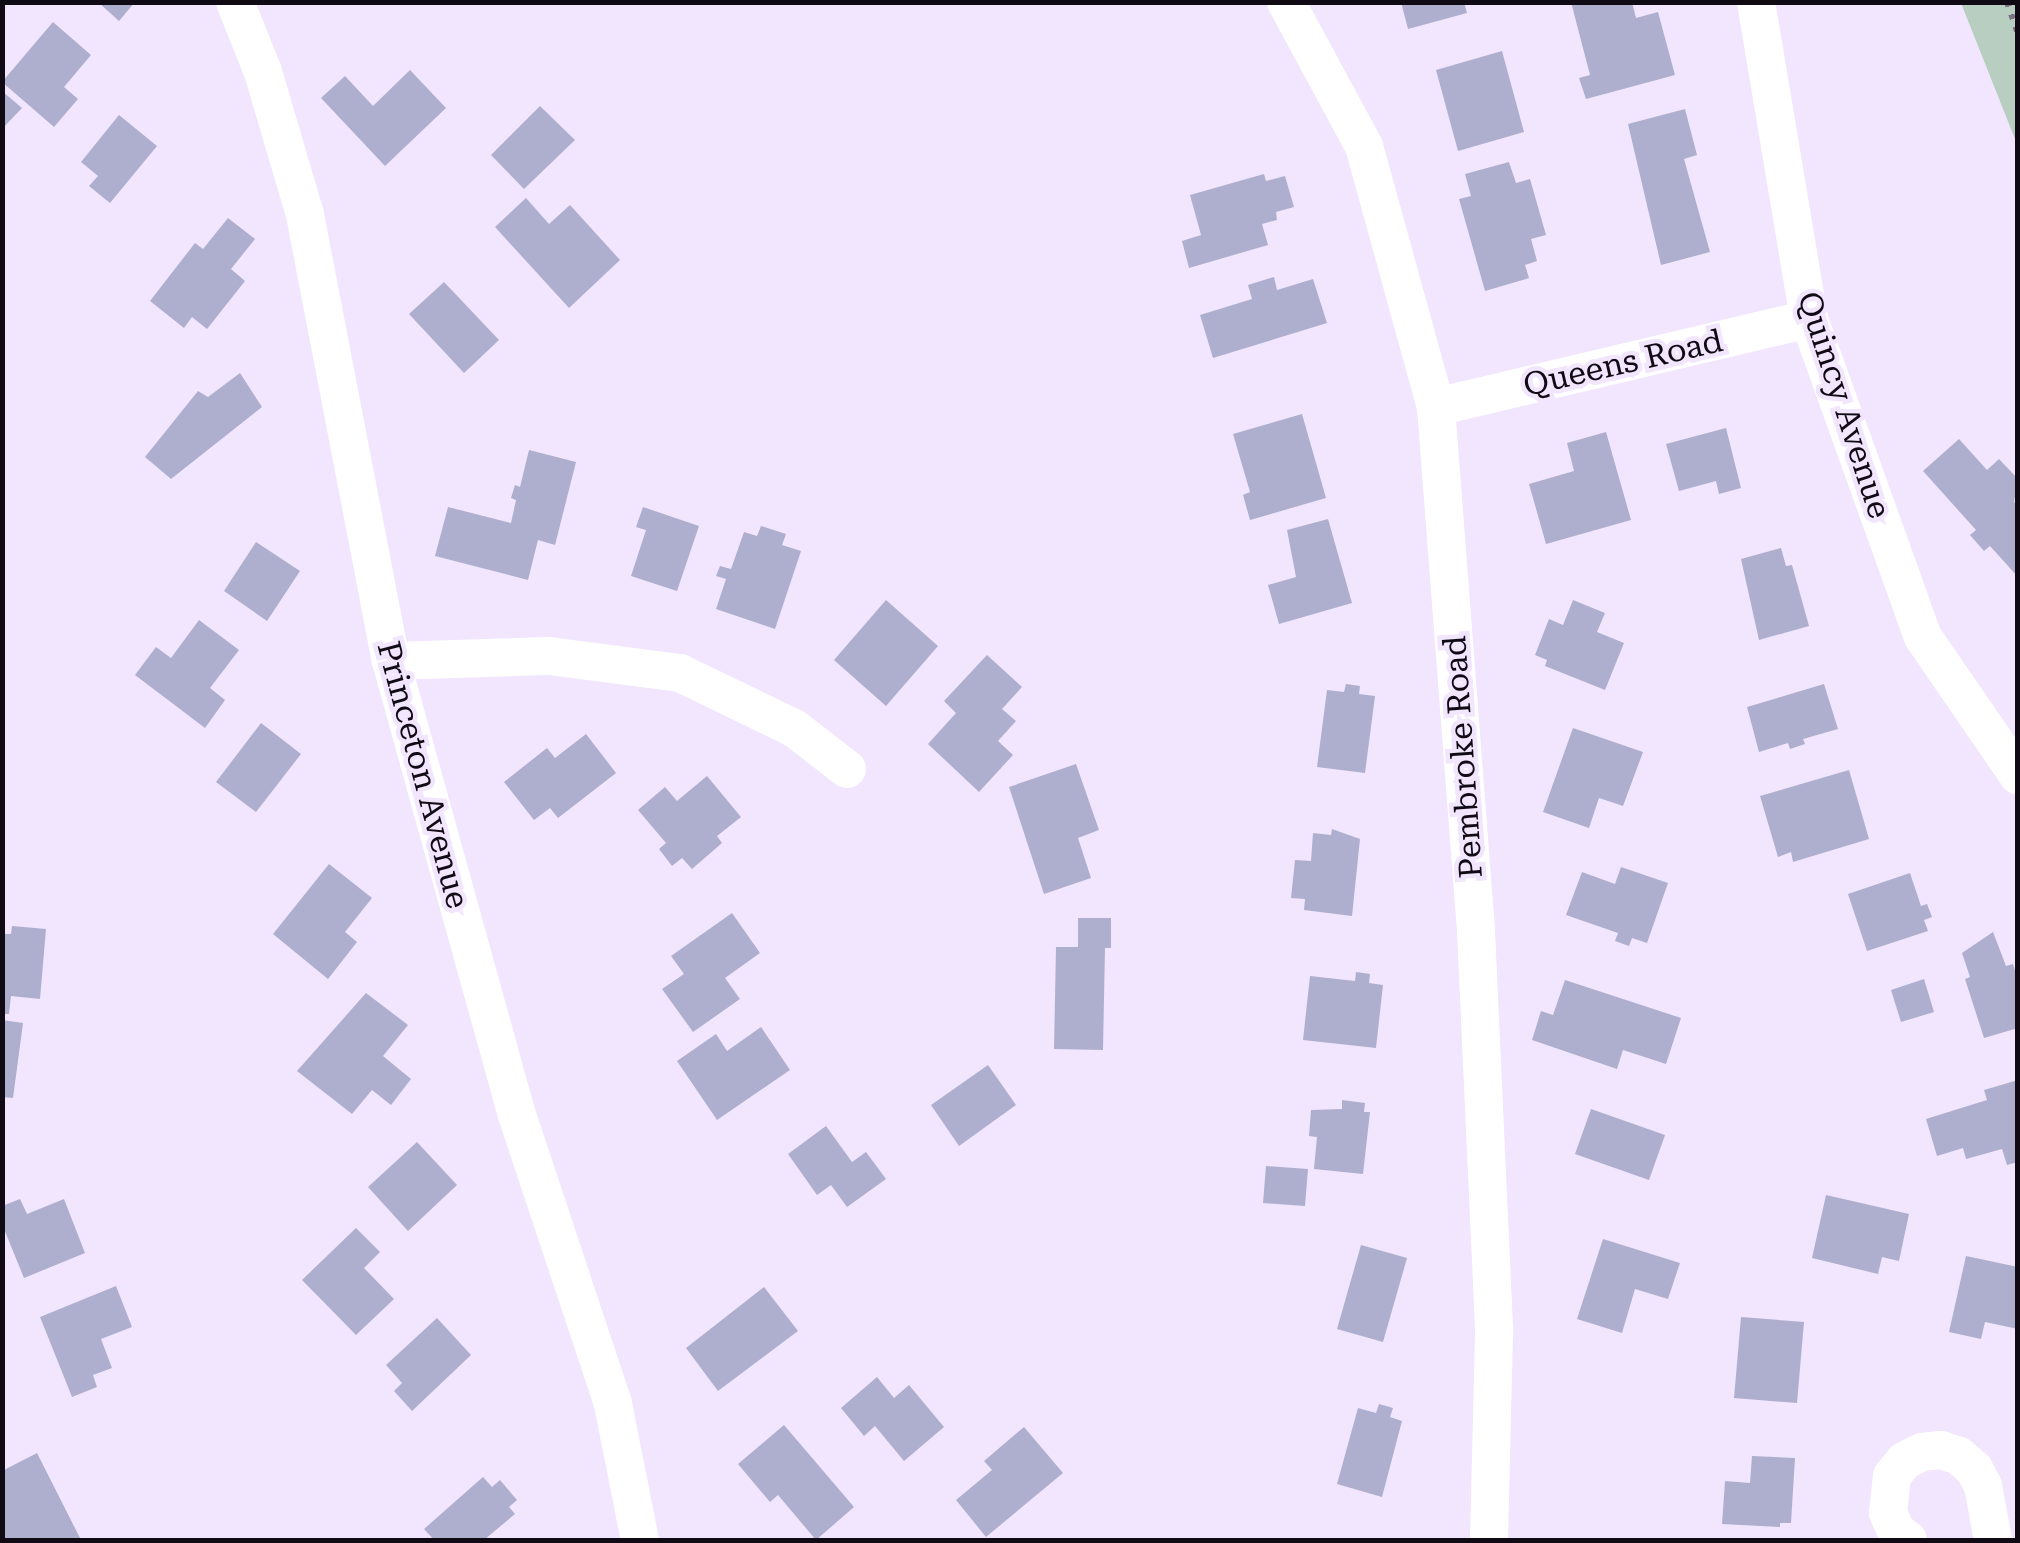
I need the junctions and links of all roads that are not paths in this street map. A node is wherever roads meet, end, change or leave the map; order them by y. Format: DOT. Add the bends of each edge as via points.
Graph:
graph roads {
  1 [pos="234,2"];
  2 [pos="1286,2"];
  3 [pos="1756,2"];
  4 [pos="1810,320"];
  5 [pos="1436,407"];
  6 [pos="391,661"];
  7 [pos="848,769"];
  8 [pos="2018,775"];
  9 [pos="640,1540"];
  10 [pos="1489,1540"];
  11 [pos="1908,1540"];
  12 [pos="1993,1540"];
  1 -- 6 [label="street, Princeton Avenue" via="263,72 305,215"];
  2 -- 5 [label="street, Pembroke Road" via="1364,146"];
  3 -- 4 [label="street, Quincy Avenue"];
  4 -- 5 [label="street, Queens Road"];
  4 -- 8 [label="street, Quincy Avenue" via="1923,636"];
  5 -- 10 [label="street, Pembroke Road" via="1476,931 1494,1334"];
  6 -- 7 [label="street" via="548,656 680,673 794,728"];
  6 -- 9 [label="street, Princeton Avenue" via="516,1112 613,1404"];
  11 -- 12 [label="street" via="1888,1513 1892,1476 1904,1460 1941,1450 1974,1469"];
}
